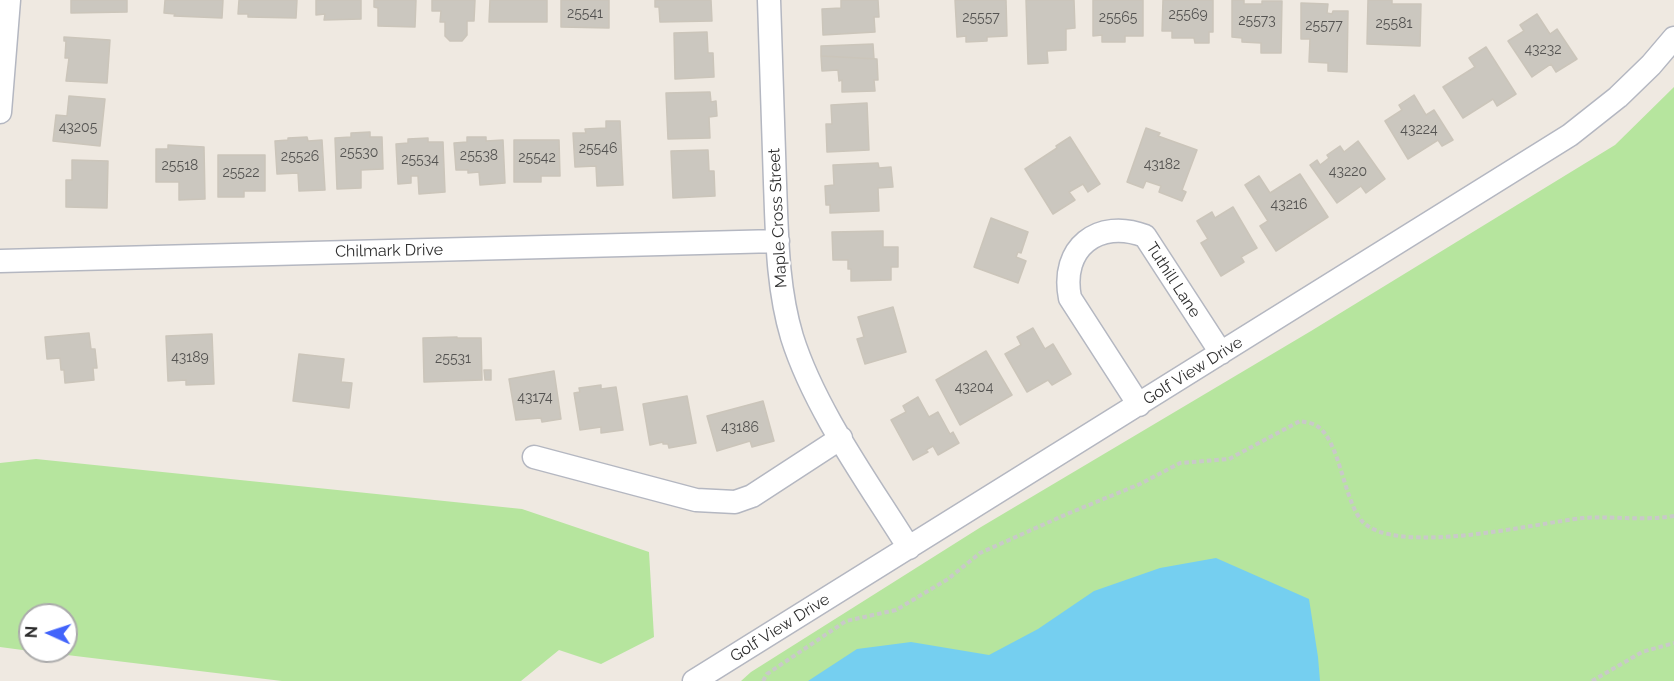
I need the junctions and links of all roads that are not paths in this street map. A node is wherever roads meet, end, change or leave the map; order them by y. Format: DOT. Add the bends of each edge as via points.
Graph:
graph roads {
  1 [pos="9,0"];
  2 [pos="769,0"];
  3 [pos="1674,38"];
  4 [pos="0,112"];
  5 [pos="778,241"];
  6 [pos="0,261"];
  7 [pos="1221,353"];
  8 [pos="1139,405"];
  9 [pos="841,438"];
  10 [pos="534,457"];
  11 [pos="909,548"];
  12 [pos="694,681"];
  1 -- 4 [label="street"];
  2 -- 5 [label="street, Maple Cross Street"];
  3 -- 7 [label="street, Golf View Drive" via="1618,97 1570,135"];
  5 -- 6 [label="street, Chilmark Drive"];
  5 -- 9 [label="street, Maple Cross Street" via="781,285 791,335 811,385"];
  7 -- 8 [label="street, Golf View Drive"];
  7 -- 8 [label="street, Tuthill Lane" via="1144,236 1115,230 1086,241 1069,267 1070,298"];
  8 -- 11 [label="street, Golf View Drive"];
  9 -- 10 [label="street" via="752,496 735,502 696,500"];
  9 -- 11 [label="street, Maple Cross Street"];
  11 -- 12 [label="street, Golf View Drive"];
}
